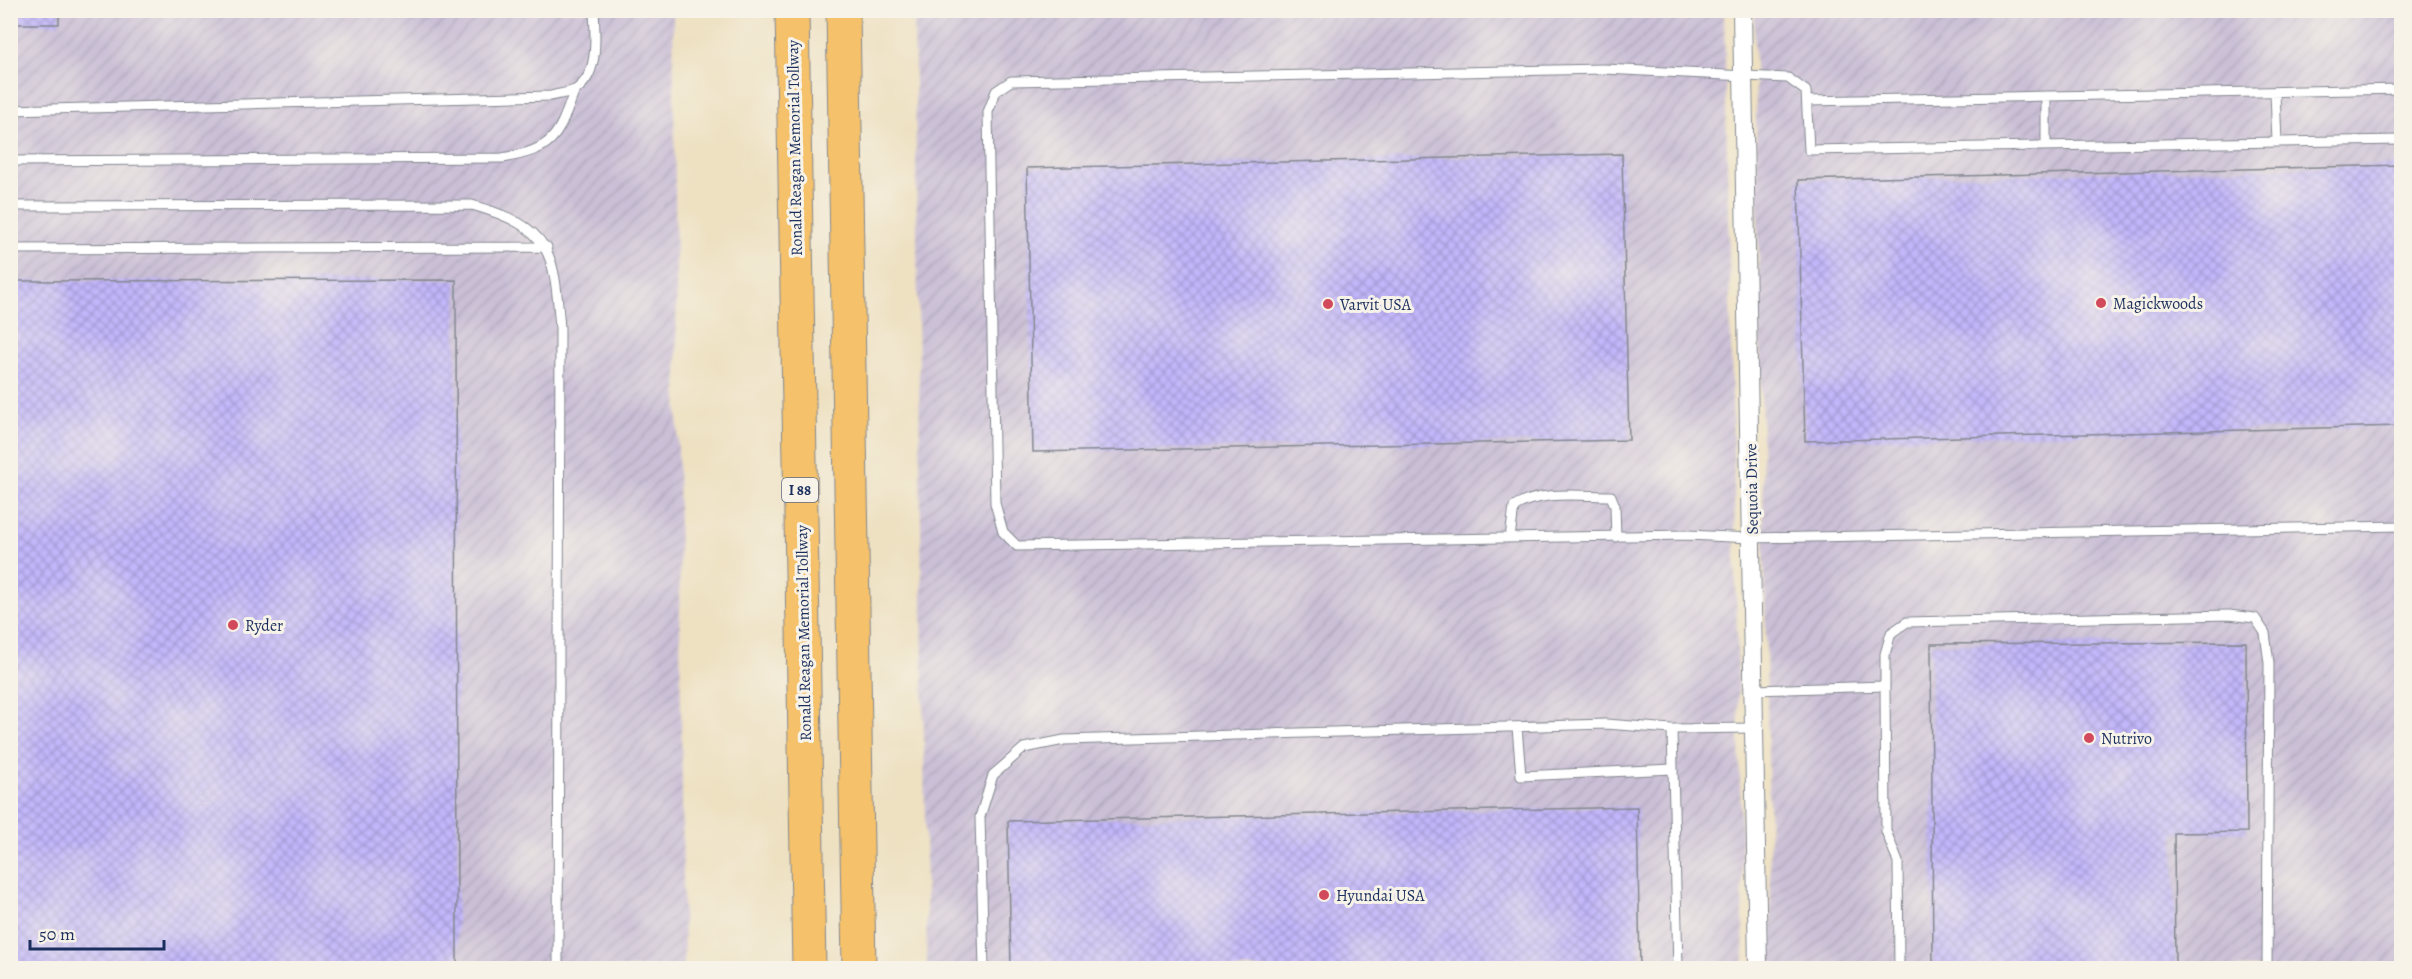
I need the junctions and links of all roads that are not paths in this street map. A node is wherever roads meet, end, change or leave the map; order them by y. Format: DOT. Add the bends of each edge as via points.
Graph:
graph roads {
  1 [pos="594,10"];
  2 [pos="792,10"];
  3 [pos="843,10"];
  4 [pos="1742,10"];
  5 [pos="1744,77"];
  6 [pos="2402,89"];
  7 [pos="575,90"];
  8 [pos="2275,92"];
  9 [pos="2046,96"];
  10 [pos="1808,101"];
  11 [pos="10,110"];
  12 [pos="2402,140"];
  13 [pos="2277,142"];
  14 [pos="2046,146"];
  15 [pos="10,161"];
  16 [pos="10,206"];
  17 [pos="547,247"];
  18 [pos="10,249"];
  19 [pos="2402,526"];
  20 [pos="1616,537"];
  21 [pos="1510,538"];
  22 [pos="1751,538"];
  23 [pos="1885,686"];
  24 [pos="1754,690"];
  25 [pos="1517,727"];
  26 [pos="1754,728"];
  27 [pos="1672,729"];
  28 [pos="1673,769"];
  29 [pos="558,969"];
  30 [pos="809,969"];
  31 [pos="859,969"];
  32 [pos="984,969"];
  33 [pos="1678,969"];
  34 [pos="1758,969"];
  35 [pos="1899,969"];
  36 [pos="2267,969"];
  1 -- 7 [label="lane" via="594,55 589,74"];
  2 -- 30 [label="highway, Ronald Reagan Memorial Tollway / I 88"];
  3 -- 31 [label="highway"];
  4 -- 5 [label="street, Sequoia Drive"];
  5 -- 10 [label="lane" via="1788,78 1802,86"];
  5 -- 21 [label="lane" via="1604,69 1470,71 1031,80 1011,81 996,91 988,112 995,502 1003,532 1017,546"];
  5 -- 22 [label="street, Sequoia Drive"];
  6 -- 8 [label="lane"];
  7 -- 11 [label="lane" via="551,96"];
  7 -- 15 [label="lane" via="554,137 533,153 502,158"];
  8 -- 9 [label="lane"];
  8 -- 13 [label="lane"];
  9 -- 10 [label="lane"];
  9 -- 14 [label="lane"];
  10 -- 14 [label="lane" via="1809,150"];
  12 -- 13 [label="lane"];
  13 -- 14 [label="lane"];
  16 -- 17 [label="lane" via="472,205 504,214"];
  17 -- 18 [label="lane"];
  17 -- 29 [label="lane" via="556,272 560,328"];
  19 -- 22 [label="lane"];
  20 -- 21 [label="lane"];
  20 -- 21 [label="lane" via="1611,496 1586,496 1527,498 1514,507"];
  20 -- 22 [label="lane"];
  22 -- 24 [label="street, Sequoia Drive"];
  23 -- 24 [label="lane"];
  23 -- 35 [label="lane" via="1886,831 1898,862"];
  23 -- 36 [label="lane" via="1885,654 1892,633 1907,622 2229,615 2255,618 2265,633 2269,663"];
  24 -- 26 [label="street, Sequoia Drive"];
  25 -- 27 [label="lane" via="1606,724"];
  25 -- 28 [label="lane" via="1521,776"];
  25 -- 32 [label="lane" via="1064,740 1023,748 993,776 980,817"];
  26 -- 27 [label="lane"];
  26 -- 34 [label="street, Sequoia Drive"];
  27 -- 28 [label="lane"];
  28 -- 33 [label="lane"];
}
